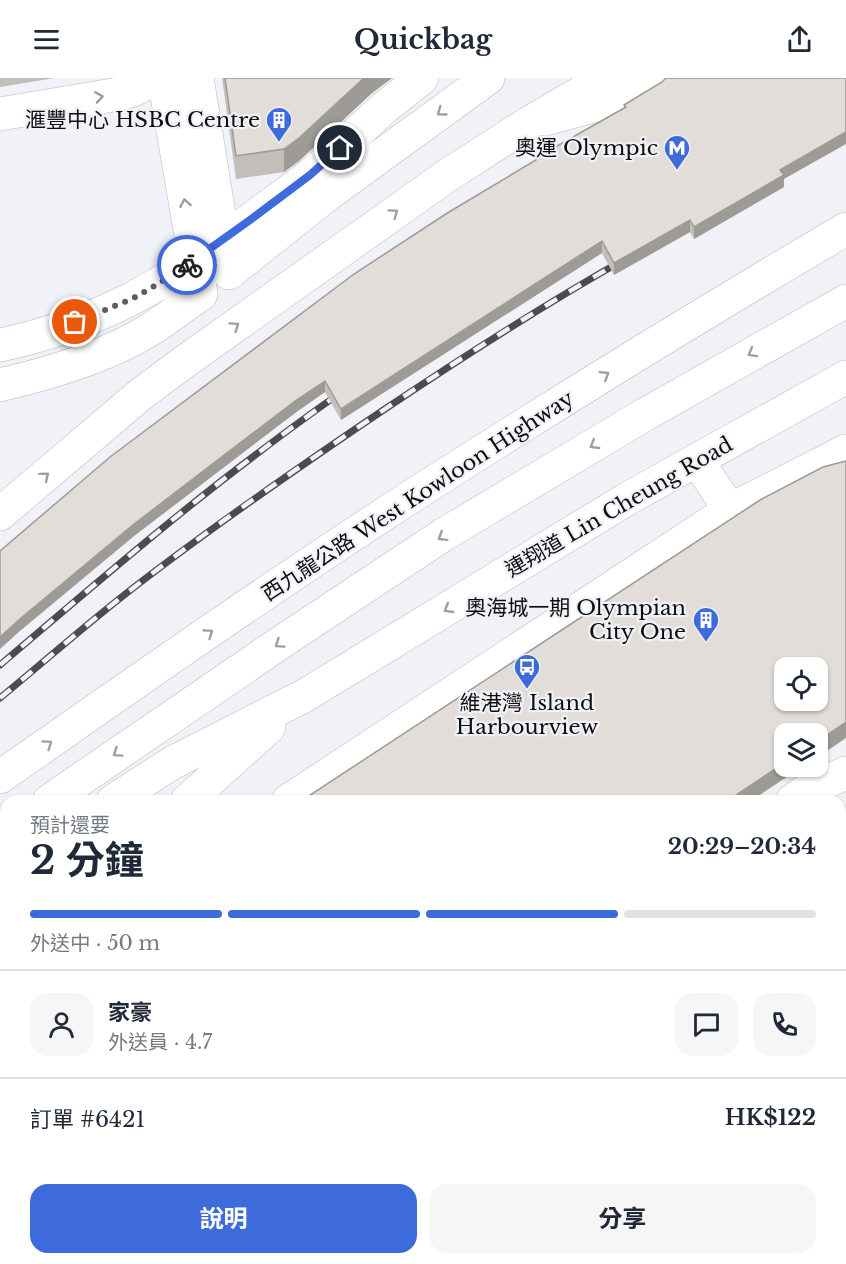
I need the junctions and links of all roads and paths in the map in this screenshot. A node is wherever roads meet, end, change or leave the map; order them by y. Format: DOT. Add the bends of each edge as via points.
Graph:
graph roads {
  1 [pos="151,78"];
  2 [pos="164,78"];
  3 [pos="197,78"];
  4 [pos="422,78"];
  5 [pos="488,78"];
  6 [pos="606,78"];
  7 [pos="652,78"];
  8 [pos="0,114"];
  9 [pos="529,123"];
  10 [pos="846,229"];
  11 [pos="223,240"];
  12 [pos="195,261"];
  13 [pos="229,273"];
  14 [pos="201,294"];
  15 [pos="846,301"];
  16 [pos="0,345"];
  17 [pos="846,377"];
  18 [pos="0,385"];
  19 [pos="846,394"];
  20 [pos="812,397"];
  21 [pos="846,451"];
  22 [pos="697,460"];
  23 [pos="730,510"];
  24 [pos="0,514"];
  25 [pos="304,696"];
  26 [pos="846,773"];
  27 [pos="0,777"];
  28 [pos="800,787"];
  29 [pos="58,795"];
  30 [pos="122,795"];
  31 [pos="194,795"];
  32 [pos="297,795"];
  8 -- 1 [label="main road, one-way" via="119,94 135,90"];
  12 -- 2 [label="main road, one-way"];
  3 -- 11 [label="main road"];
  4 -- 11 [label="main road" via="381,101 310,175"];
  5 -- 13 [label="main road, one-way" via="327,195"];
  6 -- 9 [label="main road"];
  7 -- 9 [label="main road" via="615,100"];
  24 -- 9 [label="main road, one-way" via="141,394 448,175"];
  27 -- 10 [label="main road, 西九龍公路 West Kowloon Highway, one-way" via="254,602 467,462"];
  11 -- 12 [label="main road"];
  11 -- 13 [label="main road"];
  12 -- 14 [label="main road"];
  12 -- 16 [label="main road" via="132,299 30,338"];
  13 -- 14 [label="main road"];
  14 -- 18 [label="main road" via="124,344"];
  15 -- 29 [label="main road, one-way" via="644,414 443,536"];
  17 -- 20 [label="main road, 連翔道 Lin Cheung Road"];
  19 -- 20 [label="main road"];
  20 -- 22 [label="main road, 連翔道 Lin Cheung Road"];
  21 -- 23 [label="main road"];
  22 -- 23 [label="main road"];
  22 -- 25 [label="main road, 連翔道 Lin Cheung Road, one-way"];
  23 -- 32 [label="main road"];
  25 -- 30 [label="main road, 連翔道 Lin Cheung Road" via="172,763"];
  25 -- 31 [label="main road"];
  26 -- 28 [label="main road"];
}
